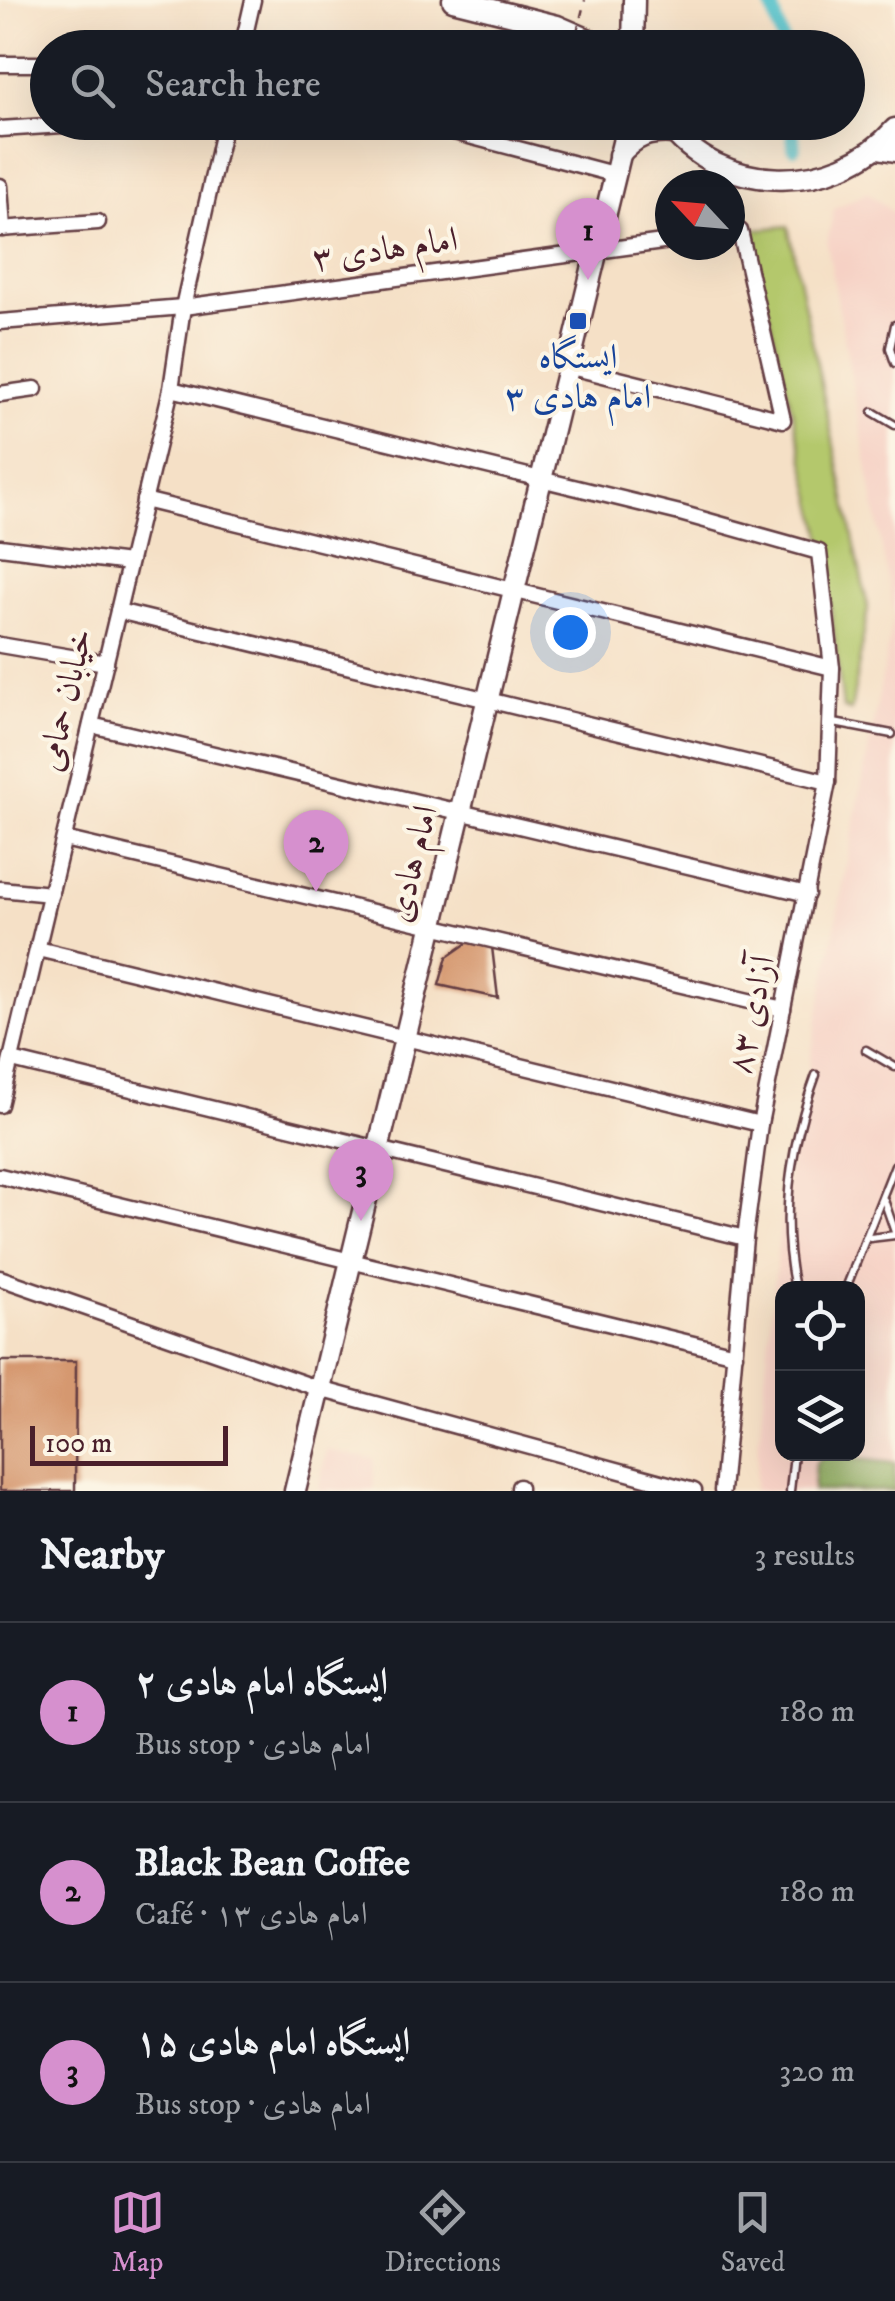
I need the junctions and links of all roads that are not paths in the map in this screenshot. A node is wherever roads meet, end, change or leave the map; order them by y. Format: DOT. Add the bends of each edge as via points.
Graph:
graph roads {
  1 [pos="252,0"];
  2 [pos="453,0"];
  3 [pos="634,0"];
  4 [pos="246,30"];
  5 [pos="566,30"];
  6 [pos="633,30"];
  7 [pos="0,64"];
  8 [pos="30,64"];
  9 [pos="30,127"];
  10 [pos="895,128"];
  11 [pos="0,129"];
  12 [pos="221,140"];
  13 [pos="499,140"];
  14 [pos="623,140"];
  15 [pos="638,140"];
  16 [pos="683,140"];
  17 [pos="887,149"];
  18 [pos="615,165"];
  19 [pos="0,186"];
  20 [pos="98,222"];
  21 [pos="2,229"];
  22 [pos="655,243"];
  23 [pos="594,252"];
  24 [pos="742,260"];
  25 [pos="183,308"];
  26 [pos="0,322"];
  27 [pos="895,326"];
  28 [pos="895,363"];
  29 [pos="567,366"];
  30 [pos="170,389"];
  31 [pos="35,390"];
  32 [pos="0,394"];
  33 [pos="873,412"];
  34 [pos="895,424"];
  35 [pos="540,478"];
  36 [pos="144,500"];
  37 [pos="0,548"];
  38 [pos="129,563"];
  39 [pos="514,588"];
  40 [pos="118,611"];
  41 [pos="0,647"];
  42 [pos="106,662"];
  43 [pos="832,668"];
  44 [pos="486,702"];
  45 [pos="91,724"];
  46 [pos="840,724"];
  47 [pos="892,734"];
  48 [pos="828,782"];
  49 [pos="459,812"];
  50 [pos="64,840"];
  51 [pos="0,889"];
  52 [pos="51,894"];
  53 [pos="807,894"];
  54 [pos="432,926"];
  55 [pos="38,949"];
  56 [pos="784,1009"];
  57 [pos="405,1037"];
  58 [pos="866,1050"];
  59 [pos="12,1060"];
  60 [pos="895,1067"];
  61 [pos="816,1074"];
  62 [pos="0,1106"];
  63 [pos="760,1124"];
  64 [pos="378,1150"];
  65 [pos="895,1165"];
  66 [pos="0,1176"];
  67 [pos="883,1196"];
  68 [pos="895,1233"];
  69 [pos="744,1238"];
  70 [pos="869,1238"];
  71 [pos="351,1261"];
  72 [pos="0,1278"];
  73 [pos="793,1281"];
  74 [pos="849,1281"];
  75 [pos="735,1354"];
  76 [pos="320,1388"];
  77 [pos="793,1461"];
  78 [pos="296,1491"];
  79 [pos="694,1491"];
  80 [pos="722,1491"];
  81 [pos="790,1491"];
  1 -- 4 [label="street"];
  2 -- 5 [label="main road"];
  3 -- 6 [label="main road"];
  7 -- 8 [label="street"];
  9 -- 11 [label="street"];
  10 -- 17 [label="main road"];
  12 -- 25 [label="street, خیابان حمامی"];
  13 -- 18 [label="street"];
  14 -- 18 [label="main road, امام هادی"];
  15 -- 18 [label="main road"];
  16 -- 17 [label="main road" via="730,169 781,180 821,175"];
  18 -- 23 [label="main road, امام هادی"];
  19 -- 21 [label="street"];
  20 -- 21 [label="street"];
  22 -- 23 [label="street, امام هادی ۳"];
  23 -- 25 [label="street, امام هادی ۳"];
  23 -- 29 [label="main road, امام هادی"];
  24 -- 29 [label="street" via="783,420"];
  25 -- 26 [label="street, امام هادی ۳"];
  25 -- 30 [label="street, خیابان حمامی"];
  27 -- 28 [label="lane"];
  29 -- 35 [label="main road, امام هادی"];
  30 -- 35 [label="street"];
  30 -- 36 [label="street, خیابان حمامی"];
  31 -- 32 [label="street"];
  33 -- 34 [label="lane"];
  35 -- 39 [label="main road, امام هادی"];
  35 -- 43 [label="street, آزادی ۸۳" via="819,552"];
  36 -- 38 [label="street, خیابان حمامی"];
  36 -- 39 [label="street"];
  37 -- 38 [label="street"];
  38 -- 40 [label="street, خیابان حمامی"];
  39 -- 43 [label="street"];
  39 -- 44 [label="main road, امام هادی"];
  40 -- 42 [label="street, خیابان حمامی"];
  40 -- 44 [label="street"];
  41 -- 42 [label="street"];
  42 -- 45 [label="street, خیابان حمامی"];
  43 -- 46 [label="street, آزادی ۸۳"];
  44 -- 48 [label="street"];
  44 -- 49 [label="main road, امام هادی"];
  45 -- 49 [label="street"];
  45 -- 50 [label="street, خیابان حمامی"];
  46 -- 47 [label="lane"];
  46 -- 48 [label="street, آزادی ۸۳"];
  48 -- 53 [label="street, آزادی ۸۳"];
  49 -- 53 [label="street"];
  49 -- 54 [label="main road, امام هادی"];
  50 -- 52 [label="street, خیابان حمامی"];
  50 -- 54 [label="street"];
  51 -- 52 [label="street"];
  52 -- 55 [label="street, خیابان حمامی"];
  53 -- 56 [label="street, آزادی ۸۳"];
  54 -- 56 [label="street"];
  54 -- 57 [label="main road, امام هادی"];
  55 -- 57 [label="street"];
  55 -- 59 [label="street, خیابان حمامی"];
  56 -- 63 [label="street, آزادی ۸۳"];
  57 -- 63 [label="street"];
  57 -- 64 [label="main road, امام هادی"];
  58 -- 60 [label="lane"];
  59 -- 62 [label="street, خیابان حمامی"];
  59 -- 64 [label="street"];
  61 -- 73 [label="lane" via="785,1208"];
  63 -- 69 [label="street, آزادی ۸۳"];
  64 -- 69 [label="street"];
  64 -- 71 [label="main road, امام هادی"];
  65 -- 67 [label="lane"];
  66 -- 71 [label="street"];
  67 -- 68 [label="lane"];
  67 -- 70 [label="lane"];
  68 -- 70 [label="lane"];
  69 -- 75 [label="street, آزادی ۸۳"];
  70 -- 74 [label="lane"];
  71 -- 75 [label="street"];
  71 -- 76 [label="main road, امام هادی"];
  72 -- 76 [label="street"];
  75 -- 80 [label="street, آزادی ۸۳"];
  76 -- 78 [label="main road, امام هادی"];
  76 -- 79 [label="street"];
  77 -- 81 [label="lane"];
}
